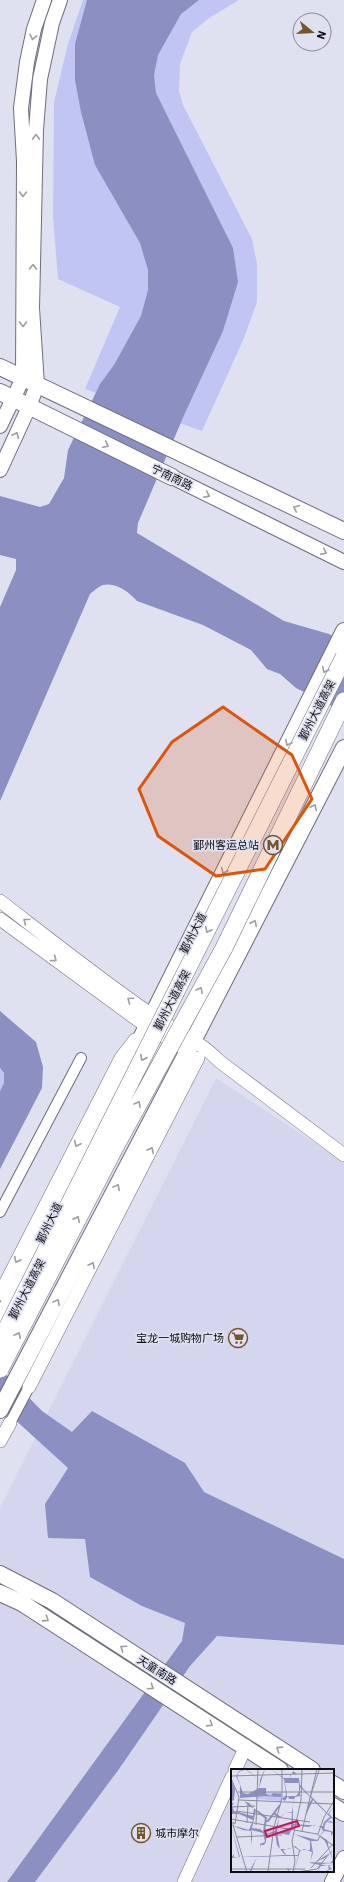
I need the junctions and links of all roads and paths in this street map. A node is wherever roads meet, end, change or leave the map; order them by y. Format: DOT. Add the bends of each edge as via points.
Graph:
graph roads {
  1 [pos="44,0"];
  2 [pos="60,0"];
  3 [pos="0,367"];
  4 [pos="23,378"];
  5 [pos="37,385"];
  6 [pos="6,395"];
  7 [pos="29,407"];
  8 [pos="0,426"];
  9 [pos="0,470"];
  10 [pos="172,477"];
  11 [pos="344,531"];
  12 [pos="344,562"];
  13 [pos="343,633"];
  14 [pos="344,657"];
  15 [pos="344,701"];
  16 [pos="344,748"];
  17 [pos="0,900"];
  18 [pos="0,919"];
  19 [pos="149,1021"];
  20 [pos="193,1050"];
  21 [pos="81,1058"];
  22 [pos="219,1061"];
  23 [pos="344,1155"];
  24 [pos="0,1212"];
  25 [pos="0,1294"];
  26 [pos="0,1321"];
  27 [pos="0,1342"];
  28 [pos="0,1370"];
  29 [pos="24,1381"];
  30 [pos="0,1410"];
  31 [pos="10,1423"];
  32 [pos="0,1441"];
  33 [pos="2,1574"];
  34 [pos="0,1593"];
  35 [pos="0,1601"];
  36 [pos="22,1603"];
  37 [pos="246,1746"];
  38 [pos="235,1769"];
  39 [pos="279,1769"];
  40 [pos="310,1769"];
  41 [pos="231,1779"];
  42 [pos="334,1785"];
  43 [pos="344,1791"];
  44 [pos="334,1807"];
  45 [pos="344,1813"];
  46 [pos="344,1858"];
  47 [pos="184,1882"];
  48 [pos="332,1882"];
  1 -- 4 [label="main road, one-way" via="34,29 21,108 24,161"];
  5 -- 2 [label="main road, one-way" via="32,308 36,130 40,78 52,23"];
  3 -- 4 [label="main road"];
  4 -- 5 [label="main road"];
  4 -- 6 [label="main road"];
  5 -- 7 [label="main road"];
  11 -- 5 [label="main road, one-way"];
  6 -- 7 [label="main road, 宁南南路"];
  6 -- 8 [label="main road"];
  9 -- 7 [label="main road, one-way"];
  7 -- 10 [label="main road, 宁南南路, one-way"];
  10 -- 12 [label="main road, 宁南南路, one-way"];
  13 -- 19 [label="main road, 鄞州大道, one-way"];
  14 -- 27 [label="highway, 鄞州大道高架, one-way, bridge"];
  28 -- 15 [label="highway, 鄞州大道高架, one-way, bridge" via="114,1149 224,948"];
  20 -- 16 [label="main road, one-way"];
  19 -- 17 [label="street, one-way"];
  18 -- 19 [label="street, one-way"];
  19 -- 20 [label="street"];
  19 -- 25 [label="street, one-way" via="121,1058"];
  19 -- 26 [label="main road, 鄞州大道"];
  20 -- 22 [label="street"];
  20 -- 22 [label="street" via="209,1050"];
  29 -- 20 [label="main road, one-way"];
  21 -- 24 [label="street"];
  22 -- 23 [label="street"];
  29 -- 30 [label="main road"];
  29 -- 31 [label="street"];
  31 -- 32 [label="street"];
  40 -- 33 [label="main road, 天童南路, one-way" via="52,1601"];
  34 -- 36 [label="main road, 天童南路"];
  35 -- 36 [label="street"];
  36 -- 37 [label="main road, 天童南路, one-way"];
  37 -- 38 [label="street"];
  37 -- 39 [label="main road, 天童南路"];
  41 -- 47 [label="street"];
  42 -- 43 [label="main road"];
  44 -- 45 [label="main road"];
  46 -- 48 [label="main road"];
}
